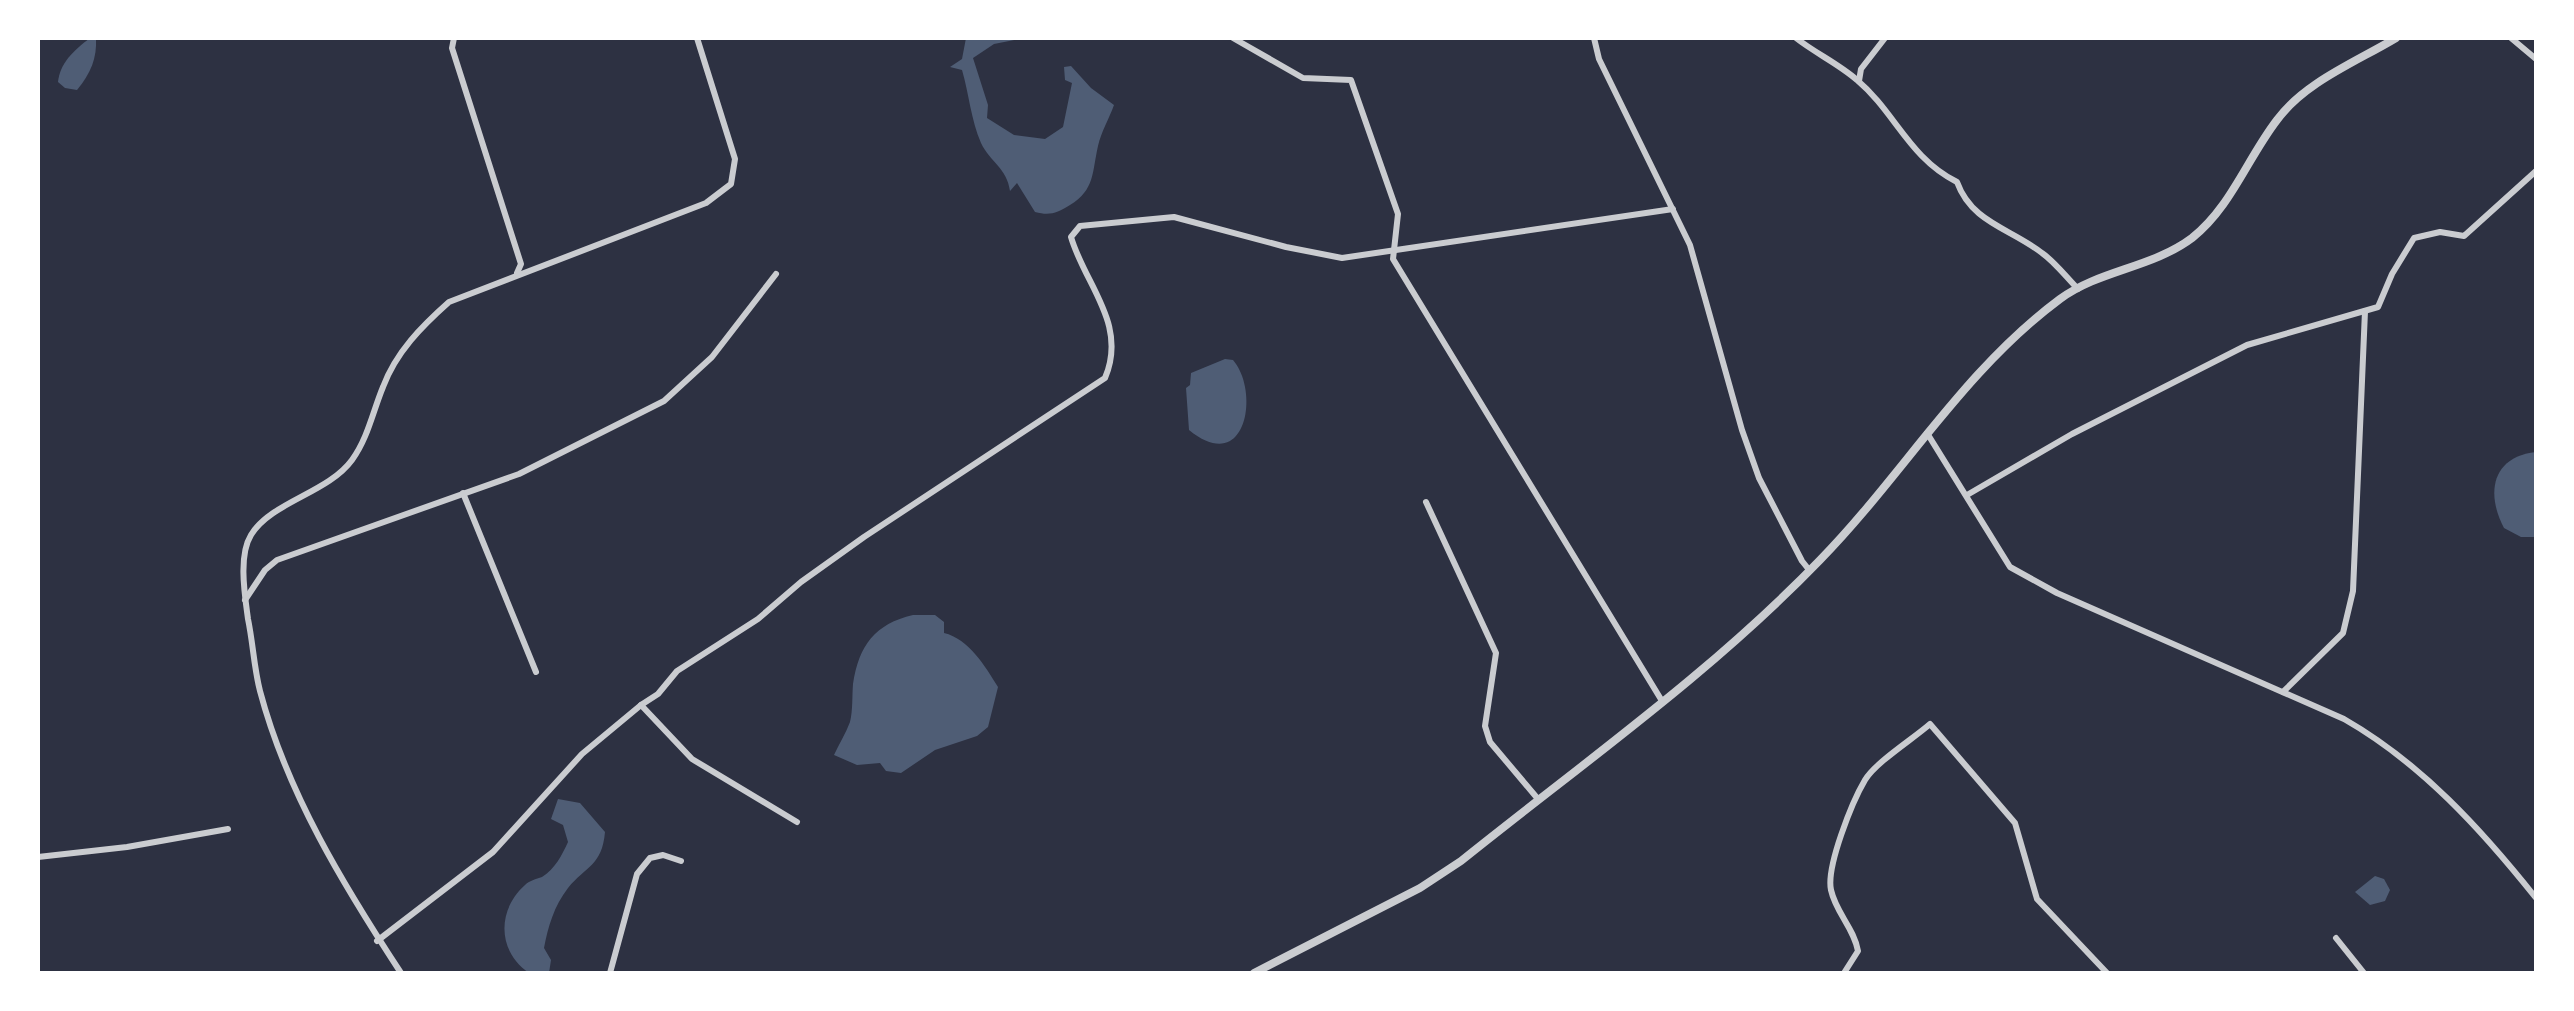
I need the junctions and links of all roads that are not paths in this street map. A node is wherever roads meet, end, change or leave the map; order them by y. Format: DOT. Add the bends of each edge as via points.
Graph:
graph roads {
  1 [pos="454,38"];
  2 [pos="697,38"];
  3 [pos="1233,38"];
  4 [pos="1595,38"];
  5 [pos="1796,38"];
  6 [pos="1885,38"];
  7 [pos="2396,38"];
  8 [pos="2511,38"];
  9 [pos="2536,59"];
  10 [pos="1859,81"];
  11 [pos="2536,171"];
  12 [pos="1673,209"];
  13 [pos="1394,251"];
  14 [pos="517,273"];
  15 [pos="776,274"];
  16 [pos="2078,289"];
  17 [pos="2365,311"];
  18 [pos="1927,433"];
  19 [pos="463,493"];
  20 [pos="1967,495"];
  21 [pos="1426,502"];
  22 [pos="1810,571"];
  23 [pos="245,600"];
  24 [pos="536,672"];
  25 [pos="2283,692"];
  26 [pos="1662,701"];
  27 [pos="641,705"];
  28 [pos="1538,799"];
  29 [pos="797,822"];
  30 [pos="228,829"];
  31 [pos="38,857"];
  32 [pos="681,861"];
  33 [pos="2536,898"];
  34 [pos="2336,938"];
  35 [pos="377,941"];
  36 [pos="401,973"];
  37 [pos="610,973"];
  38 [pos="1254,973"];
  39 [pos="1844,973"];
  40 [pos="2107,973"];
  41 [pos="2364,973"];
  1 -- 14 [label="street" via="452,48 521,264"];
  2 -- 14 [label="street" via="735,159 731,184 706,203"];
  3 -- 13 [label="street" via="1303,78 1351,80 1398,214"];
  4 -- 12 [label="street" via="1599,59"];
  5 -- 10 [label="street"];
  6 -- 10 [label="street" via="1861,69"];
  7 -- 16 [label="street" via="2304,92 2277,119 2216,216 2191,238"];
  8 -- 9 [label="street"];
  10 -- 16 [label="street" via="1918,153 1957,182 1970,208 2044,254"];
  11 -- 17 [label="street" via="2464,236 2440,232 2414,238 2378,307"];
  12 -- 13 [label="street"];
  12 -- 22 [label="street" via="1690,245 1759,478"];
  13 -- 26 [label="street" via="1393,259 1422,312"];
  13 -- 27 [label="street" via="1342,258 1174,217 1080,226 1071,237 1106,310 1111,340 1105,378 801,582 758,619 677,671"];
  14 -- 23 [label="street" via="464,294 420,327 384,384 352,460 334,479 252,533 246,551"];
  15 -- 19 [label="street" via="712,357 664,401 519,474"];
  16 -- 18 [label="street" via="1993,359"];
  17 -- 20 [label="street" via="2247,345 2072,434"];
  17 -- 25 [label="street" via="2353,591 2343,633"];
  18 -- 20 [label="street"];
  18 -- 22 [label="street"];
  19 -- 23 [label="street" via="277,560"];
  19 -- 24 [label="street"];
  20 -- 25 [label="street" via="2010,567 2057,593"];
  21 -- 28 [label="street" via="1496,653 1485,726 1490,742"];
  22 -- 26 [label="street" via="1753,629"];
  23 -- 35 [label="street" via="260,690 292,783"];
  25 -- 33 [label="street" via="2387,744 2426,777"];
  26 -- 28 [label="street"];
  27 -- 29 [label="street" via="692,759"];
  27 -- 35 [label="street" via="582,754 493,852"];
  28 -- 38 [label="street" via="1420,888"];
  30 -- 31 [label="street"];
  32 -- 37 [label="street" via="663,855 650,858 637,874"];
  34 -- 41 [label="street"];
  35 -- 36 [label="street"];
  39 -- 40 [label="street" via="1858,951 1830,889 1830,867 1866,779 1930,724 2015,823 2037,899"];
}
